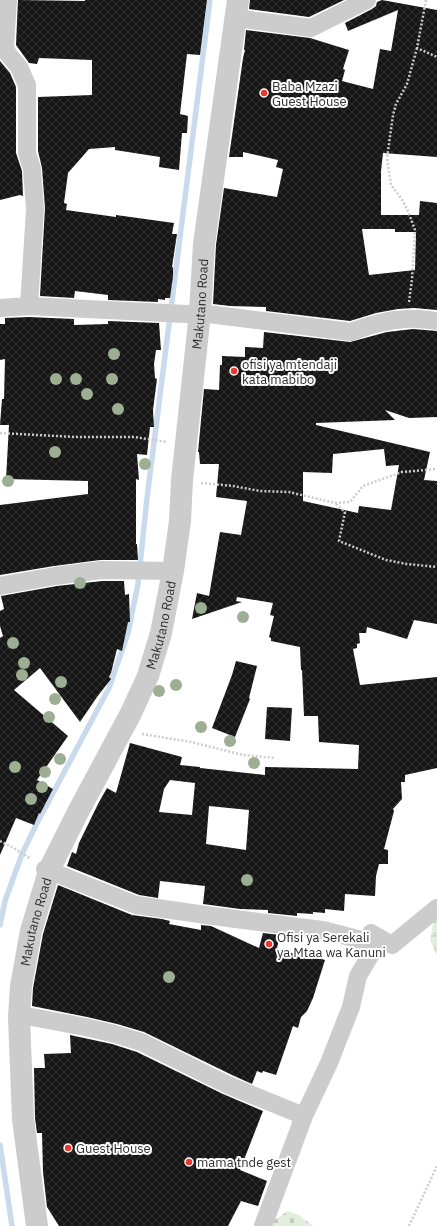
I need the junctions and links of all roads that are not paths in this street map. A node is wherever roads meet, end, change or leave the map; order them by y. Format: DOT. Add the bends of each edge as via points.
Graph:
graph roads {
  1 [pos="8,0"];
  2 [pos="366,0"];
  3 [pos="237,9"];
  4 [pos="29,306"];
  5 [pos="0,308"];
  6 [pos="200,313"];
  7 [pos="437,322"];
  8 [pos="173,571"];
  9 [pos="0,586"];
  10 [pos="47,870"];
  11 [pos="437,908"];
  12 [pos="377,944"];
  13 [pos="19,1017"];
  14 [pos="304,1116"];
  15 [pos="37,1226"];
  16 [pos="262,1226"];
  1 -- 4 [label="street" via="5,47 27,84 27,153 32,169 35,209"];
  2 -- 3 [label="street" via="311,28"];
  3 -- 6 [label="street, Makutano Road" via="204,244"];
  4 -- 5 [label="street"];
  4 -- 6 [label="street"];
  6 -- 7 [label="street" via="351,332 407,318"];
  6 -- 8 [label="street, Makutano Road"];
  8 -- 9 [label="street" via="101,570"];
  8 -- 10 [label="street, Makutano Road" via="161,634 148,676"];
  10 -- 12 [label="street" via="136,905 324,930"];
  10 -- 13 [label="street, Makutano Road" via="21,986"];
  11 -- 12 [label="street" via="392,945 371,934"];
  12 -- 14 [label="street" via="358,976 351,1007"];
  13 -- 14 [label="street" via="21,1015 52,1020 140,1042 228,1085"];
  13 -- 15 [label="street, Makutano Road" via="23,1119"];
  14 -- 16 [label="street"];
}
